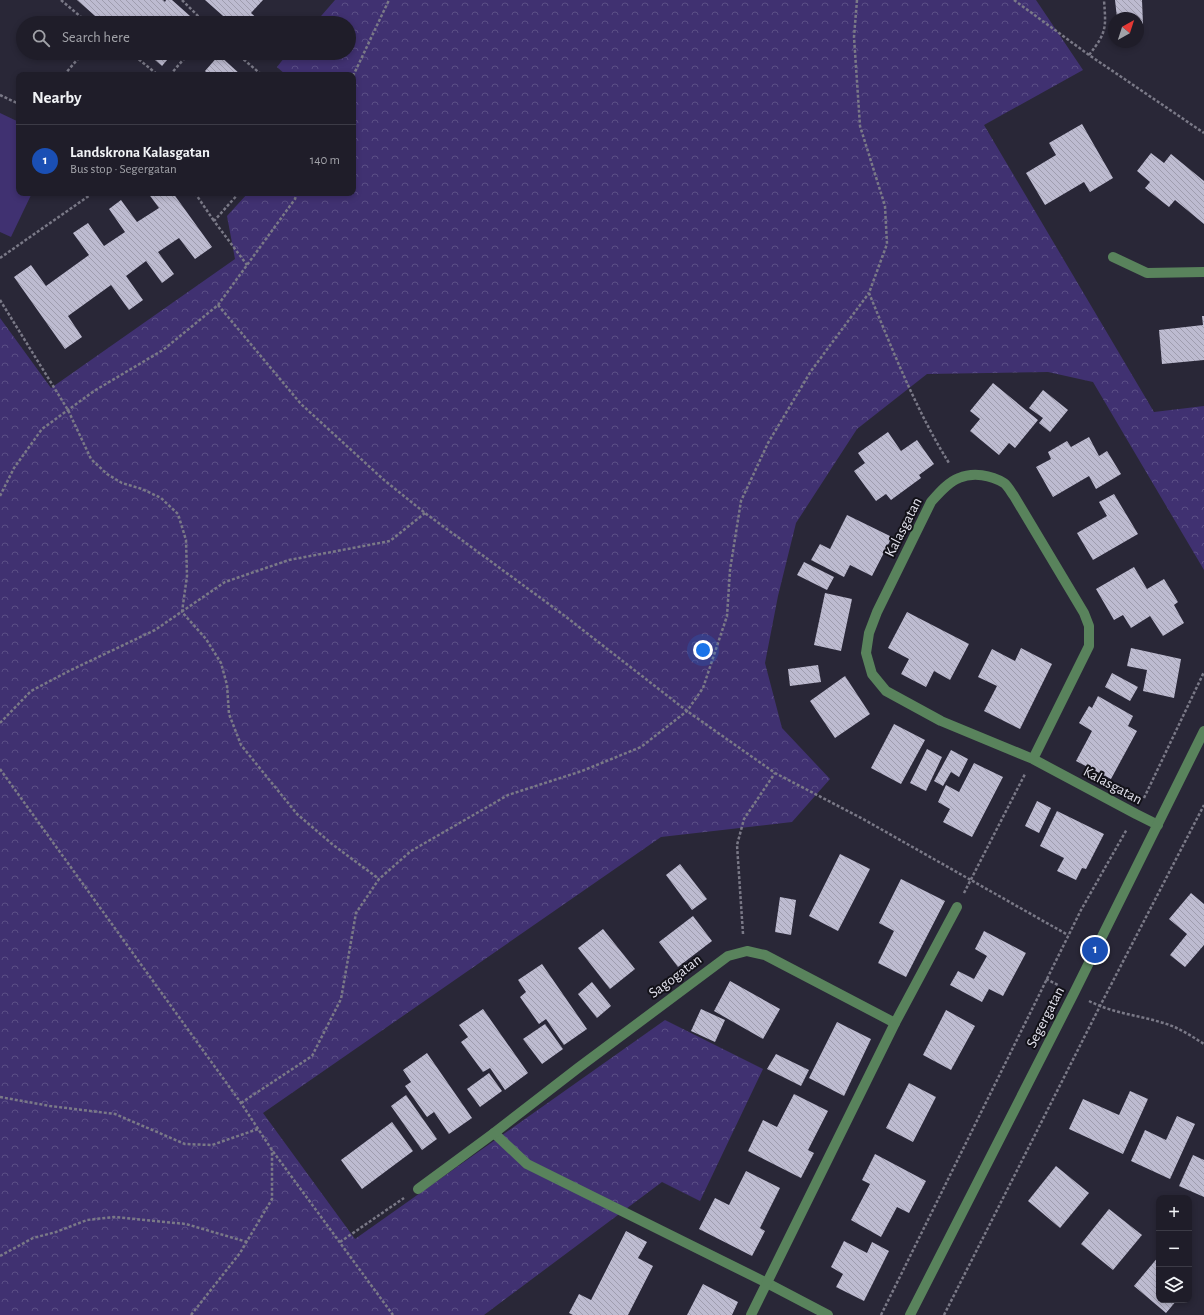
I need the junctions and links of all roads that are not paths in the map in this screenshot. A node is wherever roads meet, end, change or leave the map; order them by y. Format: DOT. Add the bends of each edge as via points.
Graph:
graph roads {
  1 [pos="1113,257"];
  2 [pos="1204,272"];
  3 [pos="1204,731"];
  4 [pos="1033,759"];
  5 [pos="1158,825"];
  6 [pos="957,907"];
  7 [pos="895,1023"];
  8 [pos="494,1133"];
  9 [pos="418,1188"];
  10 [pos="768,1283"];
  11 [pos="751,1315"];
  12 [pos="828,1315"];
  13 [pos="910,1315"];
  1 -- 2 [label="street" via="1147,273"];
  3 -- 5 [label="street, Segergatan"];
  4 -- 4 [label="street, Kalasgatan" via="941,721 886,691 872,674 866,653 869,633 877,612 931,502 958,478 974,474 992,477 1005,484 1084,613 1089,626 1089,646"];
  4 -- 5 [label="street, Kalasgatan"];
  5 -- 13 [label="street, Segergatan"];
  6 -- 7 [label="street"];
  7 -- 8 [label="street, Sagogatan" via="765,955 746,951 728,956 715,965"];
  7 -- 10 [label="street"];
  8 -- 9 [label="street, Sagogatan"];
  8 -- 10 [label="street" via="527,1164"];
  10 -- 11 [label="street"];
  10 -- 12 [label="street"];
}
